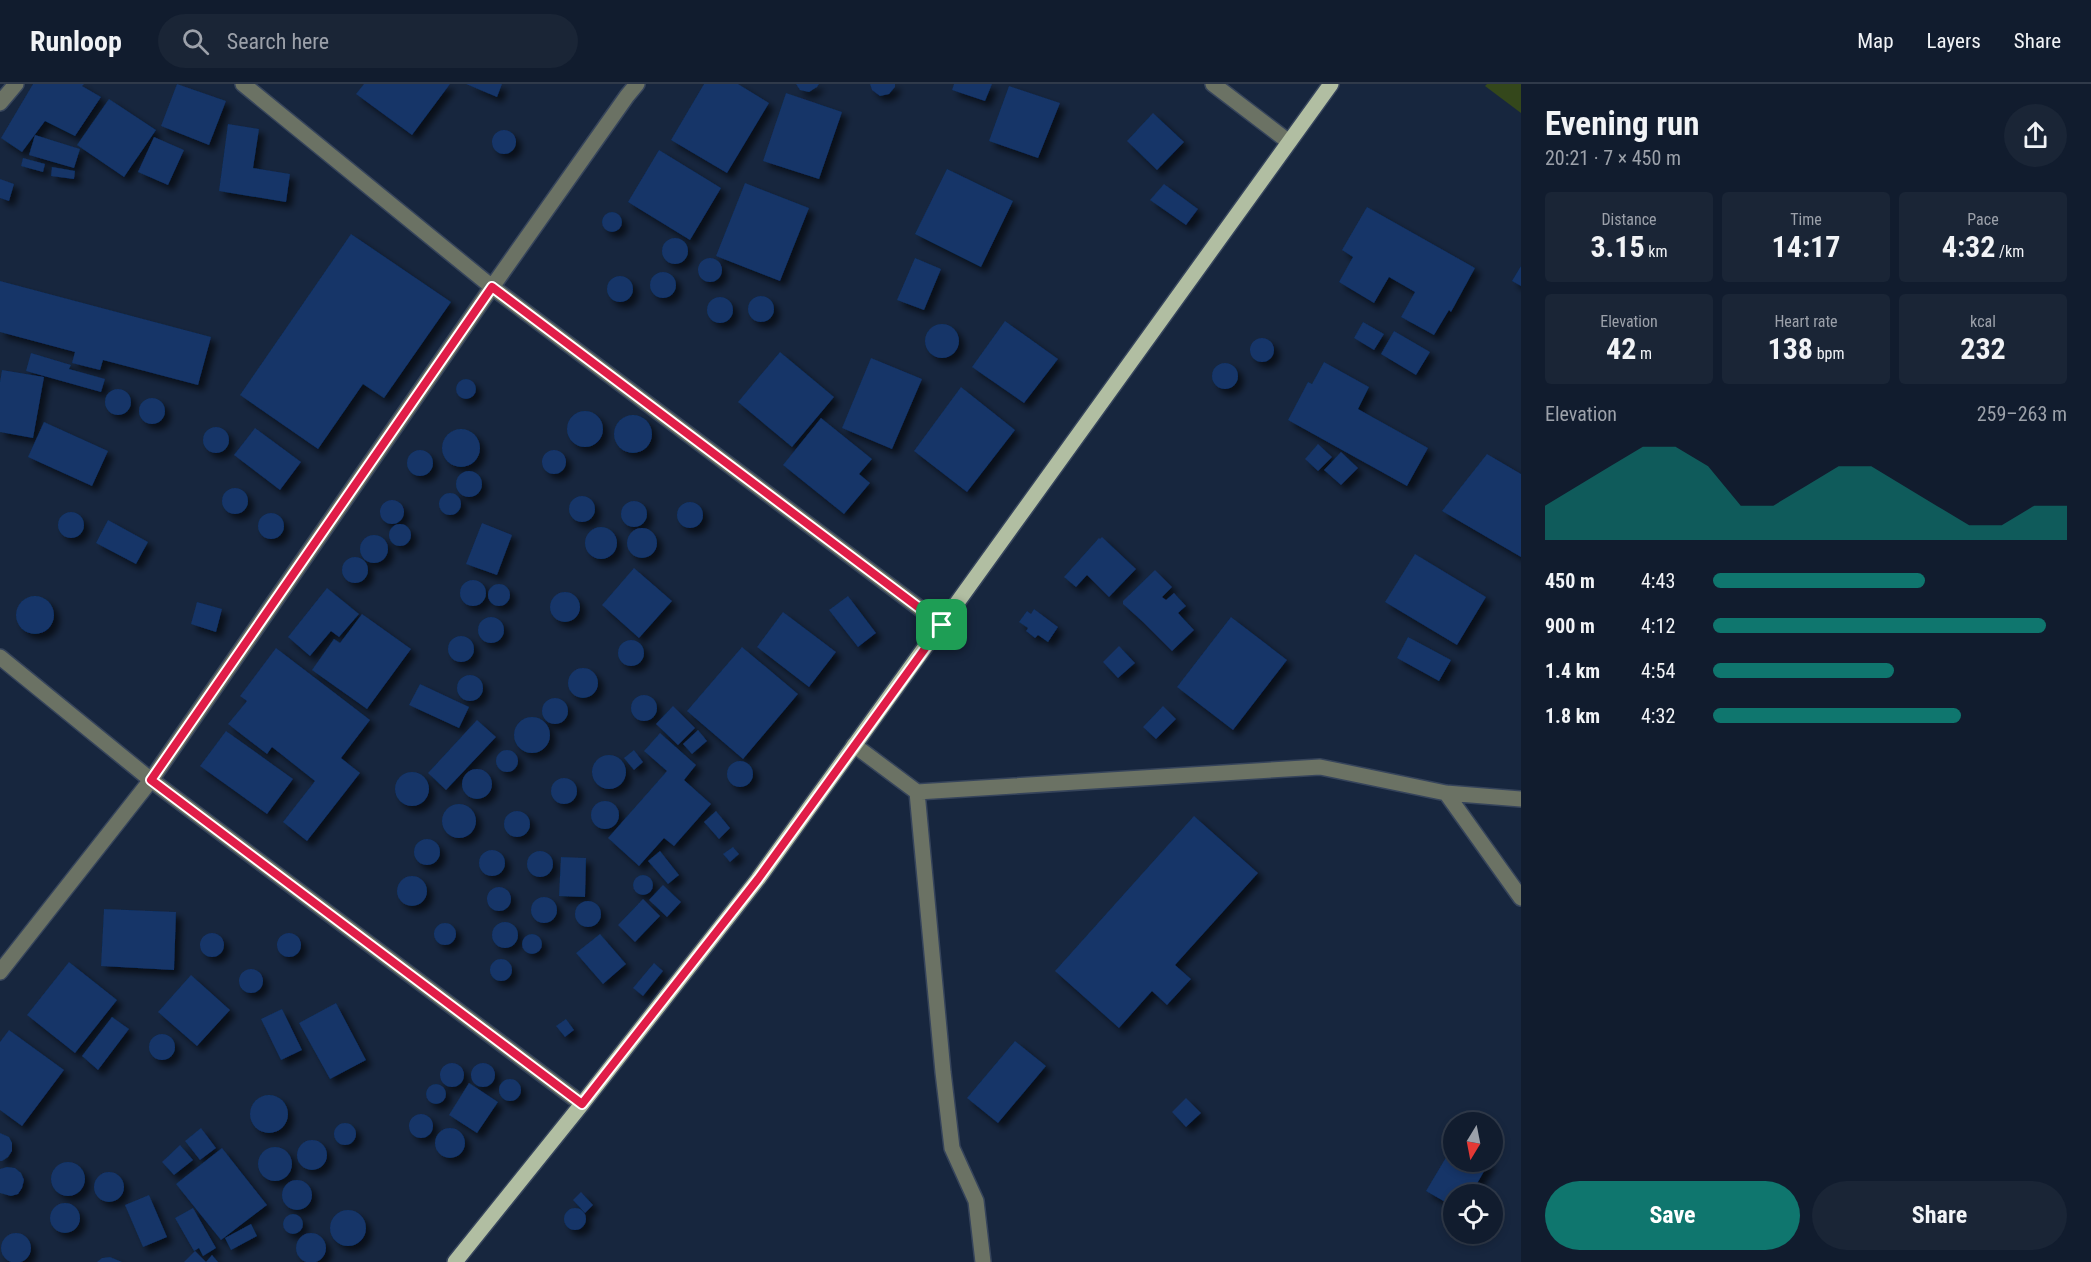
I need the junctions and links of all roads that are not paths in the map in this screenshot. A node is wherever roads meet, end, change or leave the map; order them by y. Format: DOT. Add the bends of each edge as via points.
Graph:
graph roads {
  1 [pos="16,84"];
  2 [pos="243,84"];
  3 [pos="637,84"];
  4 [pos="1213,84"];
  5 [pos="1331,84"];
  6 [pos="0,103"];
  7 [pos="1289,142"];
  8 [pos="492,287"];
  9 [pos="942,625"];
  10 [pos="0,657"];
  11 [pos="854,745"];
  12 [pos="151,780"];
  13 [pos="917,792"];
  14 [pos="1446,793"];
  15 [pos="1521,799"];
  16 [pos="1521,898"];
  17 [pos="0,972"];
  18 [pos="582,1104"];
  19 [pos="455,1262"];
  20 [pos="983,1262"];
  1 -- 6 [label="street"];
  2 -- 8 [label="street"];
  3 -- 8 [label="street"];
  4 -- 7 [label="street"];
  5 -- 7 [label="main road"];
  7 -- 9 [label="main road"];
  8 -- 9 [label="street"];
  8 -- 12 [label="street"];
  9 -- 11 [label="main road"];
  10 -- 12 [label="street"];
  11 -- 13 [label="street"];
  11 -- 18 [label="main road" via="758,879"];
  12 -- 17 [label="street"];
  12 -- 18 [label="street"];
  13 -- 14 [label="street" via="1320,767"];
  13 -- 20 [label="street" via="952,1148 976,1200"];
  14 -- 15 [label="street"];
  14 -- 16 [label="street"];
  18 -- 19 [label="main road"];
}
